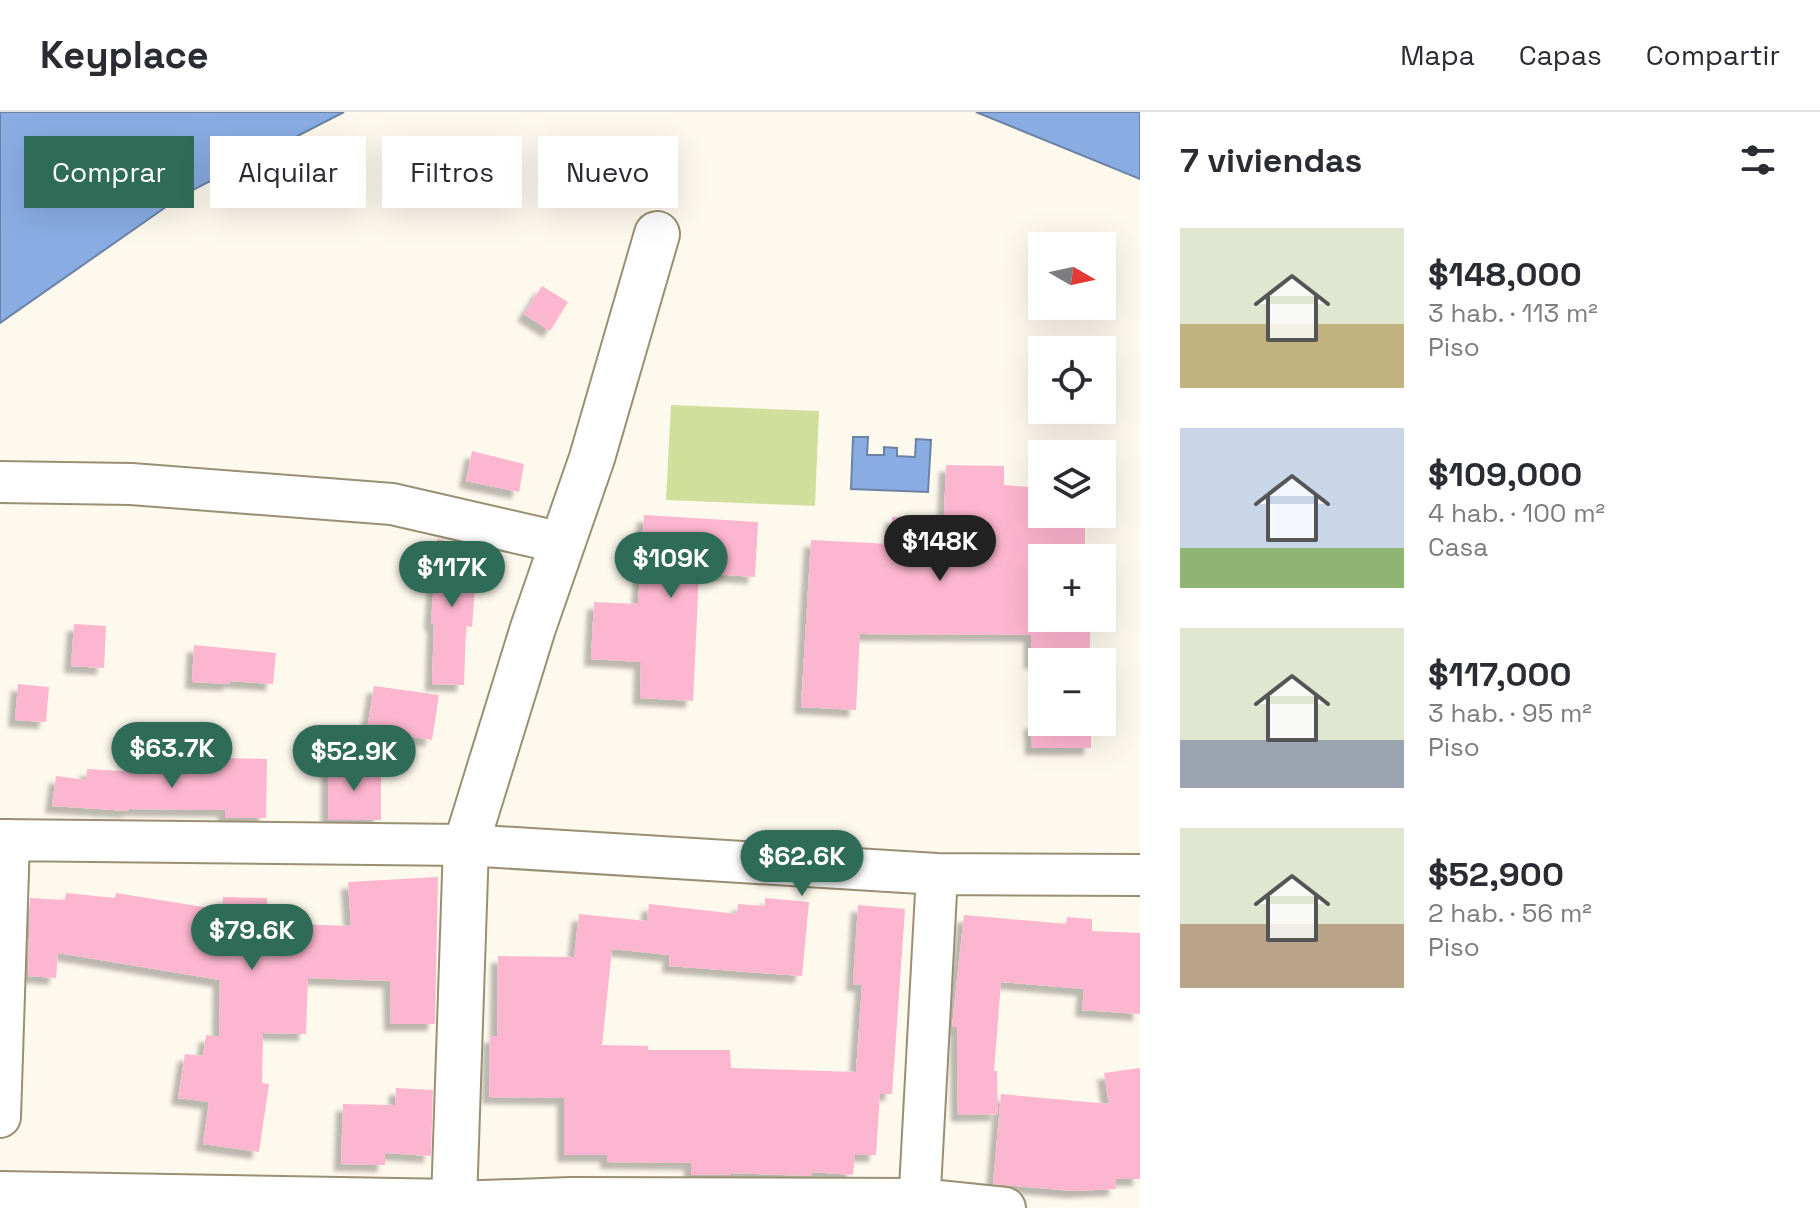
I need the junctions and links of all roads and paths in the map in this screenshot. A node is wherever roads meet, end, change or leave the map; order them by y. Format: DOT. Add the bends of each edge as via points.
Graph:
graph roads {
  1 [pos="657,234"];
  2 [pos="0,482"];
  3 [pos="562,543"];
  4 [pos="4,840"];
  5 [pos="466,845"];
  6 [pos="937,874"];
  7 [pos="1140,875"];
  8 [pos="0,1117"];
  9 [pos="0,1194"];
  10 [pos="919,1203"];
  11 [pos="454,1205"];
  12 [pos="1005,1208"];
  1 -- 3 [label="street"];
  2 -- 3 [label="street" via="131,484 392,504"];
  3 -- 5 [label="street"];
  4 -- 5 [label="street"];
  4 -- 8 [label="street"];
  5 -- 6 [label="street"];
  5 -- 11 [label="street"];
  6 -- 7 [label="street"];
  6 -- 10 [label="street"];
  9 -- 11 [label="street"];
  10 -- 11 [label="street" via="571,1198"];
  10 -- 12 [label="street"];
}
